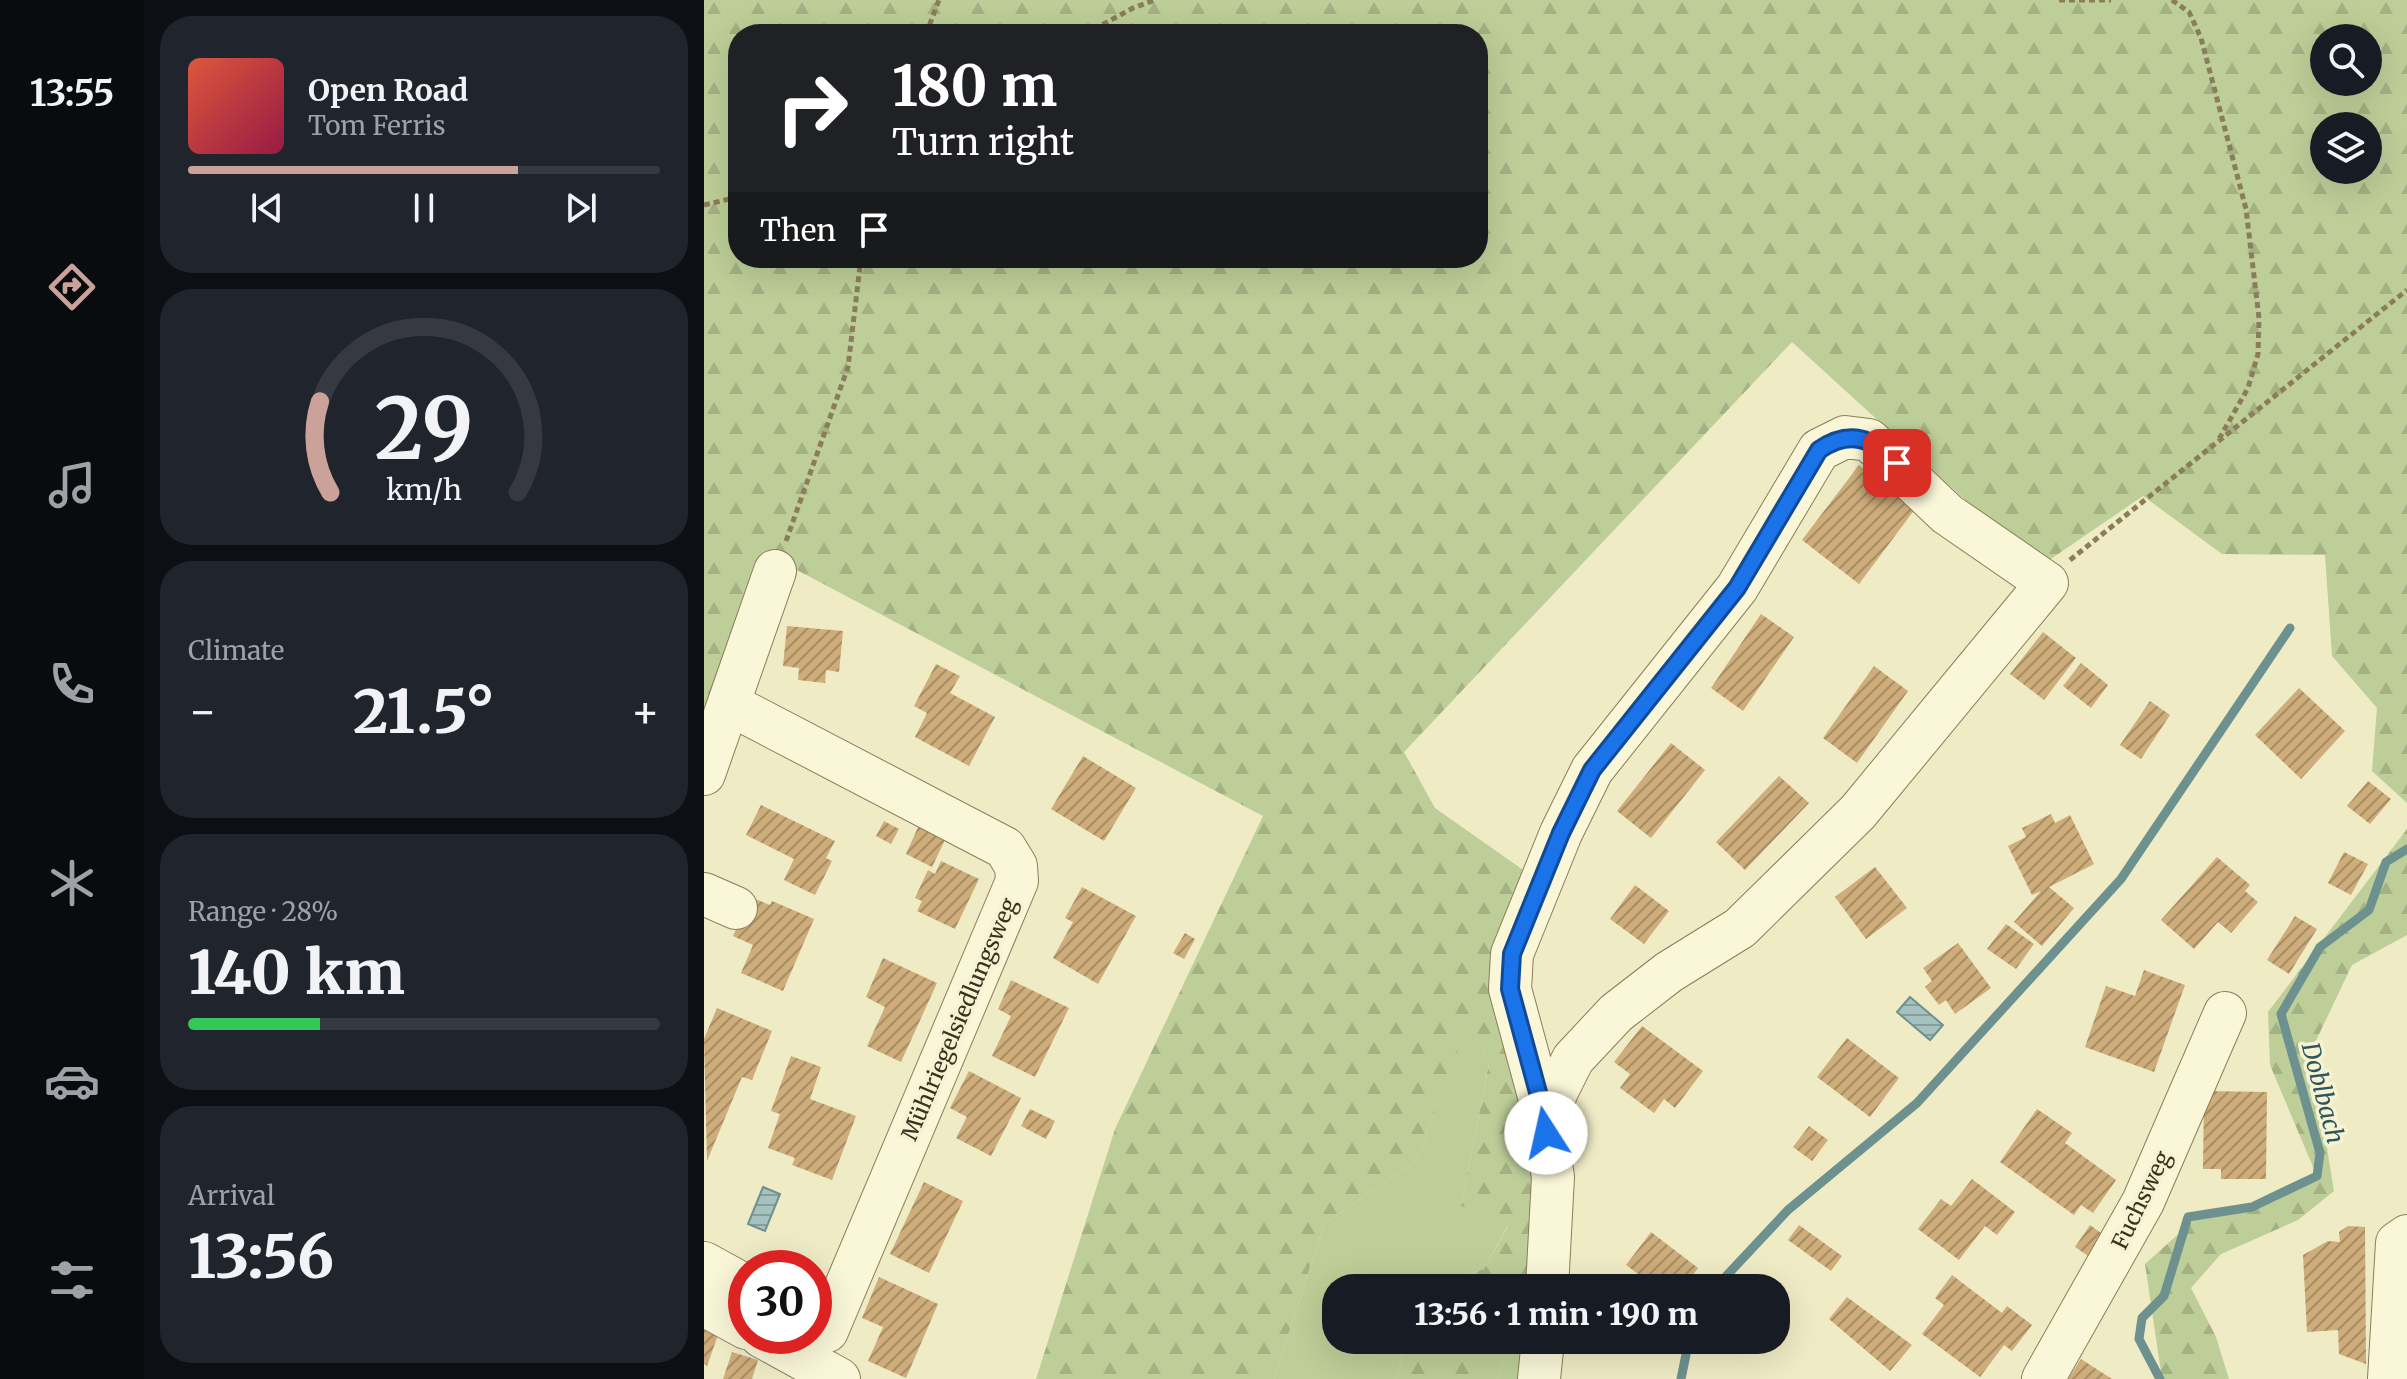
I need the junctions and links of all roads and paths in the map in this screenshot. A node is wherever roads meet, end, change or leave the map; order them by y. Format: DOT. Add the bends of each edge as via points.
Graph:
graph roads {
  1 [pos="939,0"];
  2 [pos="1155,0"];
  3 [pos="2059,0"];
  4 [pos="2111,0"];
  5 [pos="2172,0"];
  6 [pos="930,24"];
  7 [pos="1103,24"];
  8 [pos="728,199"];
  9 [pos="704,205"];
  10 [pos="860,268"];
  11 [pos="2407,290"];
  12 [pos="2219,439"];
  13 [pos="775,571"];
  14 [pos="2047,583"];
  15 [pos="729,704"];
  16 [pos="704,774"];
  17 [pos="2225,1013"];
  18 [pos="1551,1113"];
  19 [pos="2407,1236"];
  20 [pos="704,1263"];
  21 [pos="1548,1274"];
  22 [pos="728,1276"];
  23 [pos="704,1305"];
  24 [pos="728,1318"];
  25 [pos="832,1319"];
  26 [pos="794,1354"];
  27 [pos="1542,1354"];
  28 [pos="839,1379"];
  29 [pos="1539,1379"];
  30 [pos="2043,1379"];
  31 [pos="2389,1379"];
  1 -- 6 [label="path"];
  2 -- 7 [label="path"];
  3 -- 4 [label="path"];
  5 -- 12 [label="path" via="2189,12 2201,38 2254,256 2258,354 2248,388"];
  8 -- 9 [label="path"];
  10 -- 13 [label="path" via="848,367"];
  11 -- 12 [label="path"];
  12 -- 14 [label="path"];
  13 -- 15 [label="street"];
  14 -- 18 [label="street" via="1848,822 1740,928 1669,972 1591,1036 1573,1059"];
  14 -- 18 [label="street" via="1947,514 1869,440 1845,437 1819,450 1737,588 1607,747 1561,833 1512,954 1510,989 1539,1096"];
  15 -- 16 [label="street"];
  15 -- 25 [label="street, Mühlriegelsiedlungsweg" via="1005,848 1016,866 1017,881"];
  17 -- 30 [label="street, Fuchsweg" via="2143,1202"];
  18 -- 21 [label="street" via="1546,1133 1553,1177"];
  19 -- 31 [label="street" via="2397,1243"];
  20 -- 22 [label="street"];
  23 -- 24 [label="street"];
  26 -- 28 [label="street"];
  27 -- 29 [label="street"];
}
